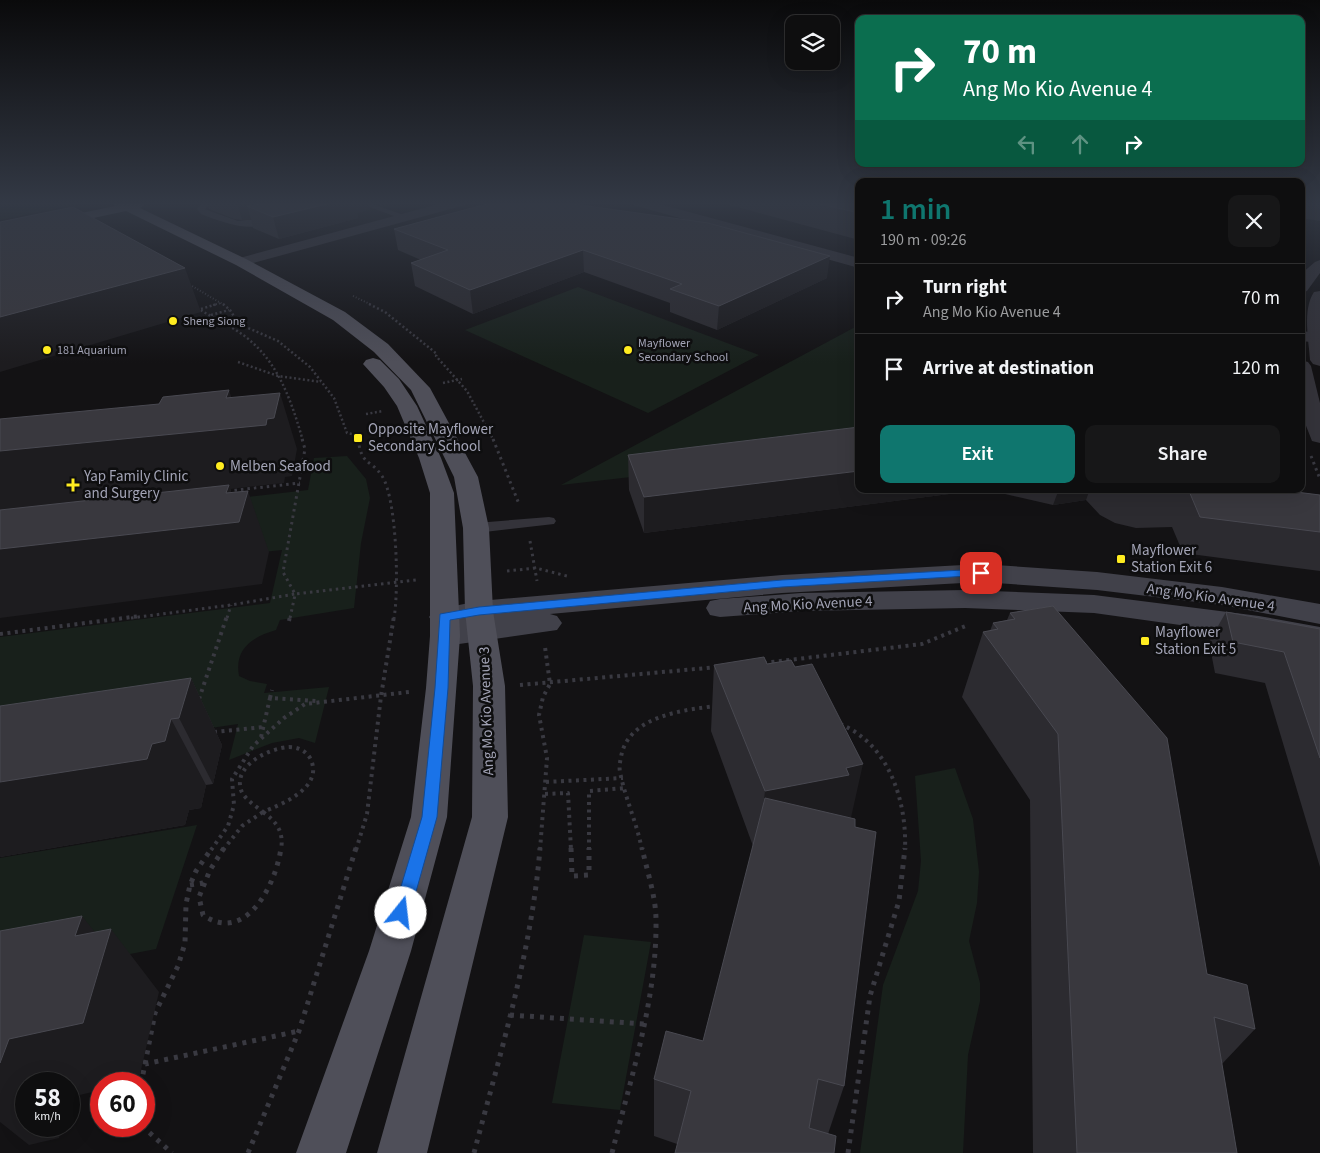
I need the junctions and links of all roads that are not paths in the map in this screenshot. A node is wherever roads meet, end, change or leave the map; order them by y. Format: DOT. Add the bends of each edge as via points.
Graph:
graph roads {
  1 [pos="205,256"];
  2 [pos="227,256"];
  3 [pos="264,256"];
  4 [pos="833,256"];
  5 [pos="241,262"];
  6 [pos="855,262"];
  7 [pos="1318,268"];
  8 [pos="1305,283"];
  9 [pos="1320,296"];
  10 [pos="1309,337"];
  11 [pos="1320,360"];
  12 [pos="1305,383"];
  13 [pos="1320,436"];
  14 [pos="548,521"];
  15 [pos="476,528"];
  16 [pos="1320,614"];
  17 [pos="481,621"];
  18 [pos="444,627"];
  19 [pos="1320,637"];
  20 [pos="320,1153"];
  21 [pos="402,1153"];
  1 -- 18 [label="main road" via="324,321 392,383 407,406 442,493"];
  2 -- 5 [label="main road, Ang Mo Kio Avenue 3"];
  3 -- 5 [label="street"];
  4 -- 6 [label="street"];
  5 -- 15 [label="main road, Ang Mo Kio Avenue 3" via="339,316 381,348 413,379 466,476"];
  7 -- 8 [label="street"];
  9 -- 10 [label="street"];
  10 -- 11 [label="street"];
  12 -- 13 [label="street"];
  14 -- 15 [label="lane"];
  15 -- 17 [label="main road, Ang Mo Kio Avenue 3"];
  16 -- 17 [label="main road, Ang Mo Kio Avenue 4" via="1222,596 1126,584 981,573 782,584"];
  17 -- 18 [label="main road, Ang Mo Kio Avenue 4"];
  17 -- 19 [label="main road, Ang Mo Kio Avenue 4" via="542,623 801,602 965,599 1094,604"];
  17 -- 21 [label="main road, Ang Mo Kio Avenue 3" via="489,686 490,818"];
  18 -- 20 [label="main road" via="429,817 390,951"];
}
